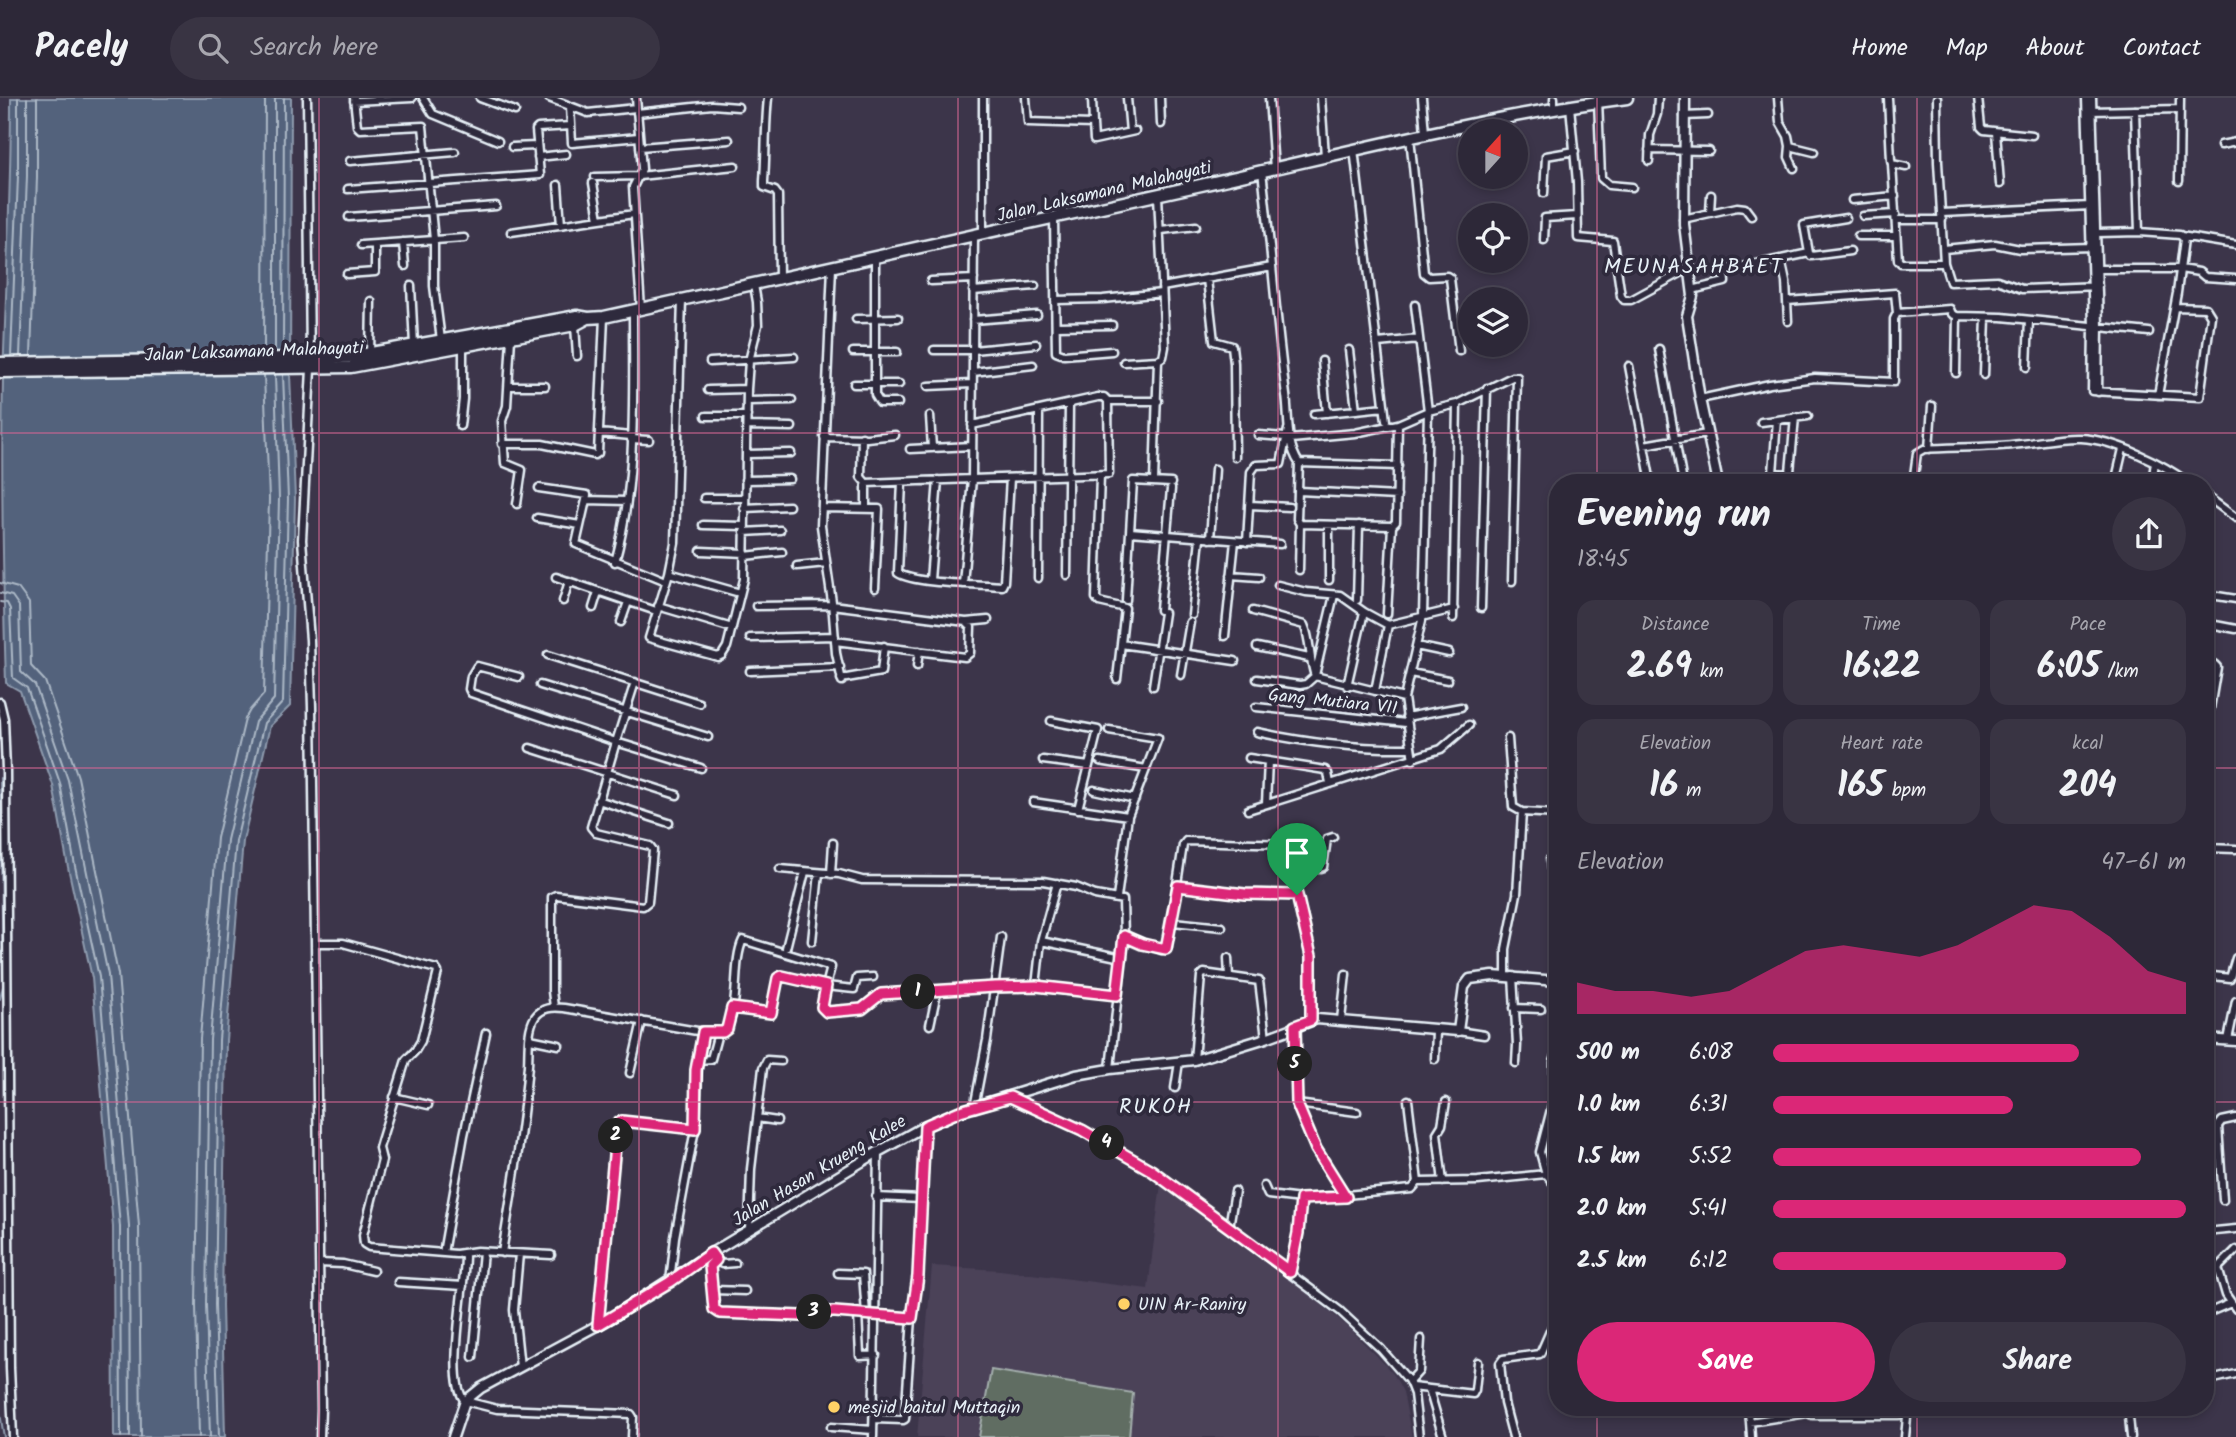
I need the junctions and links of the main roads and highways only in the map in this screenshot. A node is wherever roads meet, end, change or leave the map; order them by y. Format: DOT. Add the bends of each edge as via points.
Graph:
graph roads {
  1 [pos="1627,98"];
  2 [pos="1598,100"];
  3 [pos="1554,103"];
  4 [pos="588,318"];
  5 [pos="339,363"];
  6 [pos="3,367"];
  1 -- 2 [label="highway, Jalan Laksamana Malahayati"];
  2 -- 3 [label="highway, Jalan Laksamana Malahayati" via="1570,106"];
  3 -- 4 [label="highway, Jalan Laksamana Malahayati" via="876,258"];
  4 -- 5 [label="highway, Jalan Laksamana Malahayati" via="576,316 414,345"];
  4 -- 5 [label="highway, Jalan Laksamana Malahayati" via="575,325 358,367"];
  5 -- 6 [label="highway, Jalan Laksamana Malahayati"];
}
